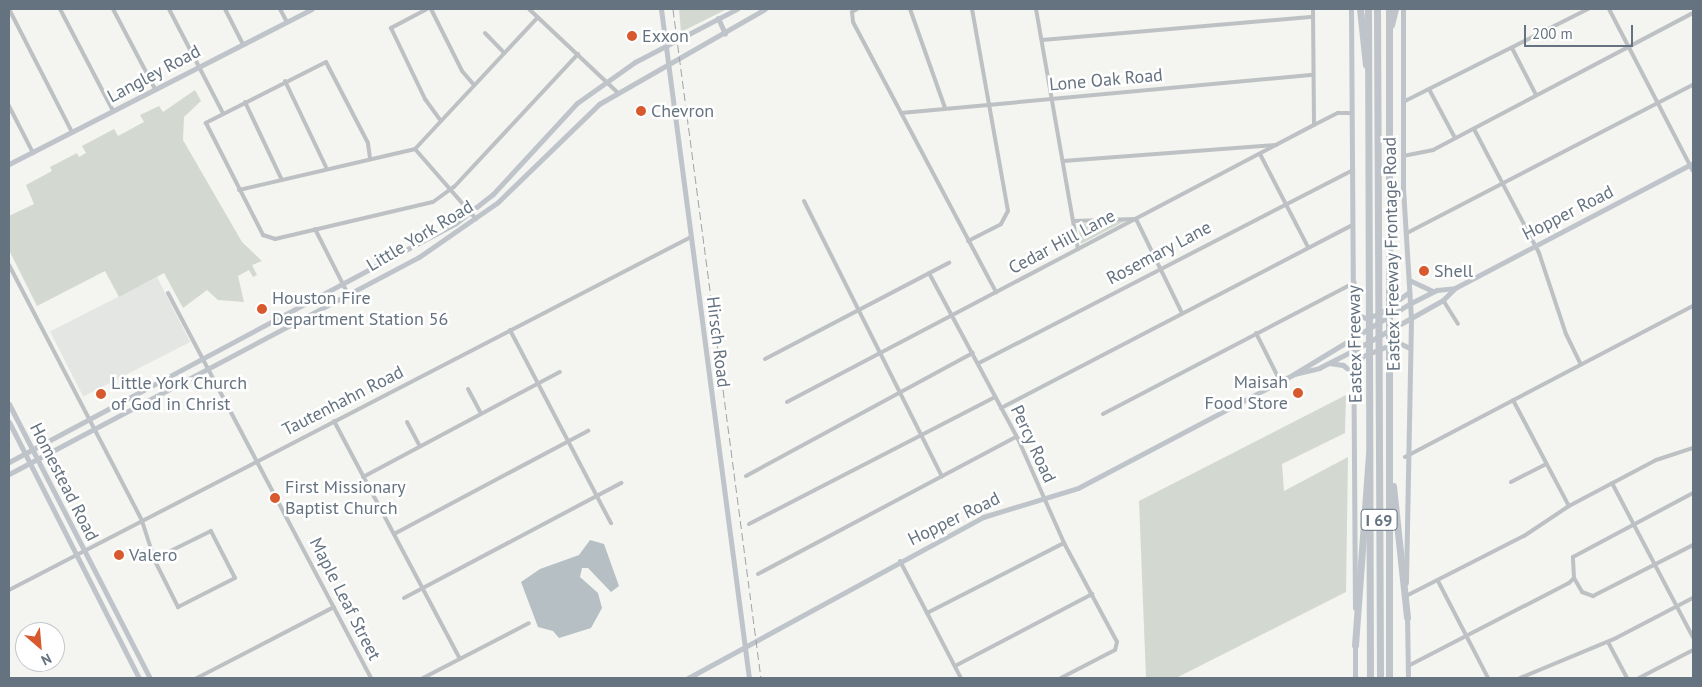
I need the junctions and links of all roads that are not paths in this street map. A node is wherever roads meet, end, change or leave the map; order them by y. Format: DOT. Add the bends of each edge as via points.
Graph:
graph roads {
  1 [pos="9,9"];
  2 [pos="60,9"];
  3 [pos="113,9"];
  4 [pos="169,9"];
  5 [pos="225,9"];
  6 [pos="280,9"];
  7 [pos="312,9"];
  8 [pos="427,9"];
  9 [pos="431,9"];
  10 [pos="528,9"];
  11 [pos="661,9"];
  12 [pos="737,9"];
  13 [pos="765,9"];
  14 [pos="857,9"];
  15 [pos="910,9"];
  16 [pos="972,9"];
  17 [pos="1036,9"];
  18 [pos="1313,9"];
  19 [pos="1351,9"];
  20 [pos="1360,9"];
  21 [pos="1368,9"];
  22 [pos="1377,9"];
  23 [pos="1389,9"];
  24 [pos="1395,9"];
  25 [pos="1403,9"];
  26 [pos="1588,9"];
  27 [pos="1610,9"];
  28 [pos="1693,14"];
  29 [pos="1313,17"];
  30 [pos="538,18"];
  31 [pos="718,18"];
  32 [pos="287,22"];
  33 [pos="1389,30"];
  34 [pos="484,34"];
  35 [pos="725,34"];
  36 [pos="1042,40"];
  37 [pos="243,44"];
  38 [pos="666,45"];
  39 [pos="1629,47"];
  40 [pos="1512,48"];
  41 [pos="504,53"];
  42 [pos="578,54"];
  43 [pos="668,63"];
  44 [pos="199,66"];
  45 [pos="1368,72"];
  46 [pos="1313,75"];
  47 [pos="606,80"];
  48 [pos="285,81"];
  49 [pos="474,85"];
  50 [pos="1693,85"];
  51 [pos="155,89"];
  52 [pos="617,92"];
  53 [pos="1430,92"];
  54 [pos="1536,95"];
  55 [pos="1052,99"];
  56 [pos="245,102"];
  57 [pos="1402,102"];
  58 [pos="1658,103"];
  59 [pos="990,104"];
  60 [pos="9,106"];
  61 [pos="945,108"];
  62 [pos="113,111"];
  63 [pos="901,112"];
  64 [pos="223,113"];
  65 [pos="1351,113"];
  66 [pos="441,121"];
  67 [pos="1314,125"];
  68 [pos="1474,128"];
  69 [pos="72,132"];
  70 [pos="1455,138"];
  71 [pos="1276,145"];
  72 [pos="415,149"];
  73 [pos="33,153"];
  74 [pos="1260,154"];
  75 [pos="1403,156"];
  76 [pos="370,158"];
  77 [pos="1063,161"];
  78 [pos="9,164"];
  79 [pos="1692,164"];
  80 [pos="326,167"];
  81 [pos="1353,170"];
  82 [pos="1693,171"];
  83 [pos="281,178"];
  84 [pos="1503,184"];
  85 [pos="239,190"];
  86 [pos="450,190"];
  87 [pos="804,201"];
  88 [pos="1285,202"];
  89 [pos="470,213"];
  90 [pos="1136,219"];
  91 [pos="477,220"];
  92 [pos="1074,221"];
  93 [pos="1352,225"];
  94 [pos="315,229"];
  95 [pos="1407,233"];
  96 [pos="691,237"];
  97 [pos="428,238"];
  98 [pos="968,241"];
  99 [pos="1535,246"];
  100 [pos="1308,247"];
  101 [pos="433,248"];
  102 [pos="1078,249"];
  103 [pos="396,256"];
  104 [pos="949,263"];
  105 [pos="9,265"];
  106 [pos="402,266"];
  107 [pos="1160,269"];
  108 [pos="929,273"];
  109 [pos="1409,280"];
  110 [pos="1355,282"];
  111 [pos="343,285"];
  112 [pos="1409,288"];
  113 [pos="1455,288"];
  114 [pos="1434,291"];
  115 [pos="996,292"];
  116 [pos="168,293"];
  117 [pos="348,294"];
  118 [pos="1442,300"];
  119 [pos="1409,304"];
  120 [pos="1692,307"];
  121 [pos="858,310"];
  122 [pos="1182,313"];
  123 [pos="1693,313"];
  124 [pos="1355,314"];
  125 [pos="953,316"];
  126 [pos="1411,319"];
  127 [pos="274,322"];
  128 [pos="1458,324"];
  129 [pos="260,330"];
  130 [pos="510,330"];
  131 [pos="279,332"];
  132 [pos="1256,333"];
  133 [pos="1355,335"];
  134 [pos="264,339"];
  135 [pos="1410,348"];
  136 [pos="1355,349"];
  137 [pos="973,353"];
  138 [pos="878,354"];
  139 [pos="766,359"];
  140 [pos="204,360"];
  141 [pos="979,363"];
  142 [pos="1328,363"];
  143 [pos="1581,365"];
  144 [pos="1355,367"];
  145 [pos="209,369"];
  146 [pos="560,372"];
  147 [pos="1294,374"];
  148 [pos="1355,375"];
  149 [pos="1280,381"];
  150 [pos="538,383"];
  151 [pos="468,389"];
  152 [pos="899,393"];
  153 [pos="995,396"];
  154 [pos="1513,400"];
  155 [pos="787,402"];
  156 [pos="9,404"];
  157 [pos="1001,408"];
  158 [pos="481,413"];
  159 [pos="1103,414"];
  160 [pos="1389,417"];
  161 [pos="89,421"];
  162 [pos="334,421"];
  163 [pos="9,422"];
  164 [pos="407,422"];
  165 [pos="95,429"];
  166 [pos="588,431"];
  167 [pos="920,434"];
  168 [pos="1016,437"];
  169 [pos="569,442"];
  170 [pos="420,446"];
  171 [pos="1372,446"];
  172 [pos="1693,448"];
  173 [pos="32,449"];
  174 [pos="25,454"];
  175 [pos="1405,456"];
  176 [pos="37,459"];
  177 [pos="257,461"];
  178 [pos="9,462"];
  179 [pos="30,463"];
  180 [pos="1546,464"];
  181 [pos="9,474"];
  182 [pos="746,476"];
  183 [pos="942,476"];
  184 [pos="363,477"];
  185 [pos="1511,482"];
  186 [pos="621,483"];
  187 [pos="1612,483"];
  188 [pos="1693,493"];
  189 [pos="596,495"];
  190 [pos="1044,500"];
  191 [pos="1569,506"];
  192 [pos="142,521"];
  193 [pos="611,523"];
  194 [pos="749,524"];
  195 [pos="1634,524"];
  196 [pos="394,534"];
  197 [pos="1064,543"];
  198 [pos="1693,545"];
  199 [pos="84,551"];
  200 [pos="77,555"];
  201 [pos="154,559"];
  202 [pos="900,561"];
  203 [pos="1655,565"];
  204 [pos="758,574"];
  205 [pos="1574,578"];
  206 [pos="1438,581"];
  207 [pos="422,589"];
  208 [pos="9,590"];
  209 [pos="1092,594"];
  210 [pos="1406,596"];
  211 [pos="404,598"];
  212 [pos="1693,598"];
  213 [pos="334,607"];
  214 [pos="1678,607"];
  215 [pos="927,613"];
  216 [pos="1407,617"];
  217 [pos="529,623"];
  218 [pos="123,625"];
  219 [pos="114,628"];
  220 [pos="1466,636"];
  221 [pos="1693,637"];
  222 [pos="1608,642"];
  223 [pos="1355,645"];
  224 [pos="745,648"];
  225 [pos="1693,650"];
  226 [pos="460,659"];
  227 [pos="955,666"];
  228 [pos="1408,666"];
  229 [pos="140,678"];
  230 [pos="150,678"];
  231 [pos="197,678"];
  232 [pos="371,678"];
  233 [pos="423,678"];
  234 [pos="688,678"];
  235 [pos="749,678"];
  236 [pos="961,678"];
  237 [pos="1061,678"];
  238 [pos="1355,678"];
  239 [pos="1370,678"];
  240 [pos="1380,678"];
  241 [pos="1388,678"];
  242 [pos="1408,678"];
  243 [pos="1488,678"];
  244 [pos="1520,678"];
  245 [pos="1626,678"];
  246 [pos="1639,678"];
  1 -- 69 [label="street"];
  2 -- 62 [label="street"];
  3 -- 51 [label="street"];
  4 -- 44 [label="street"];
  5 -- 37 [label="street"];
  6 -- 32 [label="street"];
  7 -- 32 [label="main road, Langley Road"];
  8 -- 66 [label="street" via="391,28 425,99"];
  9 -- 49 [label="street" via="462,71"];
  10 -- 30 [label="street"];
  11 -- 38 [label="main road, Hirsch Road"];
  12 -- 31 [label="main road, Little York Road"];
  13 -- 35 [label="main road, Little York Road"];
  14 -- 63 [label="street" via="852,14"];
  15 -- 61 [label="street"];
  16 -- 59 [label="street"];
  17 -- 36 [label="street"];
  18 -- 29 [label="street"];
  19 -- 65 [label="main road"];
  20 -- 45 [label="highway"];
  21 -- 45 [label="highway, Eastex Freeway / I 69"];
  22 -- 240 [label="highway, I 69"];
  23 -- 33 [label="highway, Eastex Freeway / I 69"];
  24 -- 33 [label="highway"];
  25 -- 57 [label="main road, Eastex Freeway Frontage Road"];
  26 -- 40 [label="street"];
  27 -- 39 [label="street"];
  28 -- 39 [label="street"];
  29 -- 36 [label="street"];
  29 -- 46 [label="street"];
  30 -- 41 [label="street"];
  30 -- 42 [label="street"];
  31 -- 35 [label="main road"];
  31 -- 38 [label="main road, Little York Road"];
  32 -- 37 [label="main road, Langley Road"];
  33 -- 160 [label="highway, Eastex Freeway / I 69"];
  34 -- 41 [label="street"];
  35 -- 43 [label="main road, Little York Road"];
  36 -- 55 [label="street"];
  37 -- 44 [label="main road, Langley Road"];
  38 -- 43 [label="main road, Hirsch Road"];
  38 -- 47 [label="main road, Little York Road"];
  39 -- 54 [label="street"];
  39 -- 58 [label="street"];
  40 -- 53 [label="street"];
  40 -- 54 [label="street"];
  41 -- 49 [label="street"];
  42 -- 47 [label="street"];
  42 -- 86 [label="street"];
  43 -- 52 [label="main road, Little York Road"];
  43 -- 96 [label="main road, Hirsch Road"];
  44 -- 51 [label="main road, Langley Road"];
  44 -- 64 [label="street"];
  45 -- 171 [label="highway, Eastex Freeway / I 69"];
  46 -- 55 [label="street, Lone Oak Road"];
  46 -- 67 [label="street"];
  47 -- 52 [label="street"];
  47 -- 89 [label="main road, Little York Road" via="563,116"];
  48 -- 56 [label="street"];
  48 -- 76 [label="street" via="326,62 368,143"];
  48 -- 80 [label="street"];
  49 -- 66 [label="street"];
  50 -- 58 [label="street"];
  51 -- 62 [label="main road, Langley Road"];
  52 -- 91 [label="main road, Little York Road" via="599,104"];
  53 -- 57 [label="street"];
  53 -- 70 [label="street"];
  54 -- 68 [label="street"];
  55 -- 59 [label="street, Lone Oak Road"];
  55 -- 77 [label="street"];
  56 -- 64 [label="street"];
  56 -- 83 [label="street"];
  57 -- 75 [label="main road, Eastex Freeway Frontage Road"];
  58 -- 79 [label="street"];
  58 -- 84 [label="street"];
  59 -- 61 [label="street, Lone Oak Road"];
  59 -- 98 [label="street" via="1008,215 1001,224"];
  60 -- 73 [label="street"];
  61 -- 63 [label="street, Lone Oak Road"];
  62 -- 69 [label="main road, Langley Road"];
  63 -- 98 [label="street"];
  64 -- 85 [label="street" via="206,123"];
  65 -- 67 [label="street, Cedar Hill Lane" via="1338,113"];
  65 -- 81 [label="main road"];
  66 -- 72 [label="street"];
  67 -- 71 [label="street, Cedar Hill Lane"];
  68 -- 70 [label="street"];
  68 -- 84 [label="street"];
  69 -- 73 [label="main road, Langley Road"];
  70 -- 75 [label="street" via="1424,153"];
  71 -- 74 [label="street, Cedar Hill Lane"];
  71 -- 77 [label="street"];
  72 -- 76 [label="street"];
  72 -- 86 [label="street"];
  73 -- 78 [label="main road, Langley Road"];
  74 -- 88 [label="street"];
  74 -- 90 [label="street, Cedar Hill Lane"];
  75 -- 95 [label="main road, Eastex Freeway Frontage Road"];
  76 -- 80 [label="street"];
  77 -- 92 [label="street"];
  79 -- 82 [label="street"];
  79 -- 99 [label="main road, Hopper Road"];
  80 -- 83 [label="street"];
  81 -- 88 [label="street, Rosemary Lane"];
  81 -- 93 [label="main road"];
  83 -- 85 [label="street"];
  84 -- 95 [label="street"];
  84 -- 99 [label="street"];
  85 -- 94 [label="street" via="267,239"];
  86 -- 89 [label="street"];
  86 -- 94 [label="street" via="415,210"];
  87 -- 121 [label="street"];
  88 -- 100 [label="street"];
  88 -- 107 [label="street, Rosemary Lane"];
  89 -- 91 [label="street"];
  89 -- 97 [label="main road, Little York Road"];
  90 -- 92 [label="street"];
  90 -- 102 [label="street, Cedar Hill Lane"];
  90 -- 107 [label="street"];
  91 -- 101 [label="main road, Little York Road"];
  92 -- 102 [label="street"];
  93 -- 100 [label="street"];
  93 -- 110 [label="main road"];
  94 -- 111 [label="street"];
  95 -- 109 [label="main road, Eastex Freeway Frontage Road"];
  96 -- 130 [label="street, Tautenhahn Road"];
  96 -- 224 [label="main road, Hirsch Road"];
  97 -- 101 [label="main road"];
  97 -- 103 [label="main road, Little York Road"];
  98 -- 115 [label="street"];
  99 -- 113 [label="main road, Hopper Road"];
  99 -- 143 [label="street"];
  100 -- 122 [label="street"];
  101 -- 106 [label="main road, Little York Road"];
  102 -- 115 [label="street, Cedar Hill Lane"];
  103 -- 106 [label="main road"];
  103 -- 111 [label="main road, Little York Road"];
  104 -- 108 [label="street"];
  105 -- 161 [label="street"];
  106 -- 117 [label="main road, Little York Road"];
  107 -- 122 [label="street"];
  107 -- 141 [label="street, Rosemary Lane"];
  108 -- 121 [label="street"];
  108 -- 125 [label="street, Percy Road"];
  109 -- 112 [label="main road, Eastex Freeway Frontage Road"];
  109 -- 114 [label="main road" via="1419,289"];
  110 -- 124 [label="main road"];
  110 -- 132 [label="street"];
  111 -- 117 [label="street"];
  111 -- 127 [label="main road, Little York Road"];
  112 -- 119 [label="main road, Eastex Freeway Frontage Road"];
  112 -- 124 [label="main road" via="1403,300 1379,314 1366,318"];
  113 -- 114 [label="main road, Hopper Road"];
  113 -- 118 [label="main road, Hopper Road"];
  114 -- 119 [label="main road, Hopper Road"];
  115 -- 125 [label="street, Cedar Hill Lane"];
  116 -- 140 [label="street, Maple Leaf Street"];
  117 -- 131 [label="main road, Little York Road"];
  118 -- 126 [label="main road, Hopper Road"];
  118 -- 128 [label="street"];
  119 -- 126 [label="main road, Eastex Freeway Frontage Road"];
  119 -- 133 [label="main road, Hopper Road"];
  120 -- 123 [label="street"];
  120 -- 143 [label="street"];
  121 -- 138 [label="street"];
  121 -- 139 [label="street"];
  122 -- 157 [label="street"];
  124 -- 133 [label="main road"];
  125 -- 137 [label="street, Percy Road"];
  125 -- 138 [label="street, Cedar Hill Lane"];
  126 -- 135 [label="main road, Eastex Freeway Frontage Road"];
  126 -- 136 [label="main road, Hopper Road"];
  127 -- 129 [label="main road, Little York Road"];
  127 -- 131 [label="main road"];
  129 -- 134 [label="main road"];
  129 -- 140 [label="main road, Little York Road"];
  130 -- 150 [label="street"];
  130 -- 162 [label="street, Tautenhahn Road"];
  131 -- 134 [label="main road, Little York Road"];
  132 -- 149 [label="street"];
  132 -- 159 [label="street"];
  133 -- 136 [label="main road"];
  133 -- 147 [label="main road, Hopper Road"];
  134 -- 145 [label="main road, Little York Road"];
  135 -- 144 [label="main road" via="1397,342 1363,356"];
  135 -- 175 [label="main road, Eastex Freeway Frontage Road"];
  136 -- 142 [label="main road, Hopper Road"];
  136 -- 144 [label="main road"];
  137 -- 141 [label="street, Percy Road"];
  137 -- 152 [label="street"];
  138 -- 152 [label="street"];
  138 -- 155 [label="street, Cedar Hill Lane"];
  140 -- 145 [label="street, Maple Leaf Street"];
  140 -- 161 [label="main road, Little York Road"];
  141 -- 153 [label="street, Percy Road"];
  142 -- 147 [label="main road, Hopper Road"];
  142 -- 148 [label="main road" via="1343,365"];
  143 -- 154 [label="street"];
  144 -- 148 [label="main road"];
  145 -- 165 [label="main road, Little York Road"];
  145 -- 177 [label="street, Maple Leaf Street"];
  146 -- 150 [label="street"];
  147 -- 149 [label="main road, Hopper Road"];
  148 -- 223 [label="main road"];
  149 -- 190 [label="main road, Hopper Road" via="1078,488"];
  150 -- 158 [label="street"];
  150 -- 169 [label="street"];
  151 -- 158 [label="street"];
  152 -- 167 [label="street"];
  152 -- 182 [label="street"];
  153 -- 157 [label="street, Percy Road"];
  153 -- 167 [label="street"];
  154 -- 175 [label="street"];
  154 -- 180 [label="street"];
  156 -- 173 [label="main road, Homestead Road"];
  157 -- 168 [label="street, Percy Road"];
  158 -- 170 [label="street"];
  160 -- 216 [label="highway"];
  160 -- 241 [label="highway, Eastex Freeway / I 69"];
  161 -- 165 [label="street"];
  161 -- 173 [label="main road, Little York Road"];
  162 -- 177 [label="street, Tautenhahn Road"];
  162 -- 184 [label="street"];
  163 -- 174 [label="main road, Homestead Road"];
  164 -- 170 [label="street"];
  165 -- 176 [label="main road, Little York Road"];
  165 -- 192 [label="street"];
  166 -- 169 [label="street"];
  167 -- 183 [label="street"];
  167 -- 194 [label="street"];
  168 -- 183 [label="street"];
  168 -- 190 [label="street, Percy Road"];
  169 -- 189 [label="street"];
  169 -- 196 [label="street"];
  170 -- 184 [label="street"];
  171 -- 223 [label="highway" via="1366,463"];
  171 -- 239 [label="highway, Eastex Freeway / I 69"];
  172 -- 187 [label="street" via="1656,460"];
  173 -- 174 [label="main road, Little York Road"];
  173 -- 176 [label="main road, Homestead Road"];
  174 -- 178 [label="main road, Little York Road"];
  174 -- 179 [label="main road, Homestead Road"];
  175 -- 210 [label="main road, Eastex Freeway Frontage Road"];
  176 -- 179 [label="main road, Little York Road"];
  176 -- 199 [label="main road, Homestead Road"];
  177 -- 192 [label="street, Tautenhahn Road"];
  177 -- 213 [label="street, Maple Leaf Street"];
  179 -- 181 [label="main road, Little York Road"];
  179 -- 200 [label="main road, Homestead Road"];
  180 -- 185 [label="street"];
  180 -- 191 [label="street"];
  183 -- 204 [label="street"];
  184 -- 196 [label="street"];
  186 -- 189 [label="street"];
  187 -- 191 [label="street"];
  187 -- 195 [label="street"];
  188 -- 195 [label="street"];
  189 -- 193 [label="street"];
  189 -- 207 [label="street"];
  190 -- 197 [label="street, Percy Road"];
  190 -- 202 [label="main road, Hopper Road" via="996,511"];
  191 -- 206 [label="street" via="1524,536"];
  192 -- 199 [label="street, Tautenhahn Road"];
  192 -- 201 [label="street"];
  195 -- 203 [label="street"];
  195 -- 205 [label="street" via="1573,557"];
  196 -- 207 [label="street"];
  197 -- 209 [label="street, Percy Road"];
  197 -- 215 [label="street"];
  198 -- 203 [label="street"];
  199 -- 200 [label="street, Tautenhahn Road"];
  199 -- 218 [label="main road, Homestead Road"];
  200 -- 208 [label="street, Tautenhahn Road"];
  200 -- 219 [label="main road, Homestead Road"];
  201 -- 201 [label="street" via="178,607 236,578 211,531"];
  202 -- 215 [label="street"];
  202 -- 224 [label="main road, Hopper Road"];
  203 -- 205 [label="street" via="1593,596 1582,592"];
  203 -- 214 [label="street"];
  205 -- 220 [label="street"];
  206 -- 210 [label="street"];
  206 -- 220 [label="street"];
  207 -- 211 [label="street"];
  207 -- 226 [label="street"];
  209 -- 227 [label="street"];
  209 -- 237 [label="street, Percy Road" via="1116,650"];
  210 -- 216 [label="main road, Eastex Freeway Frontage Road"];
  212 -- 214 [label="street"];
  213 -- 231 [label="street"];
  213 -- 232 [label="street, Maple Leaf Street"];
  214 -- 221 [label="street"];
  214 -- 222 [label="street"];
  215 -- 227 [label="street"];
  216 -- 228 [label="main road, Eastex Freeway Frontage Road"];
  217 -- 226 [label="street"];
  218 -- 219 [label="main road"];
  218 -- 230 [label="main road, Homestead Road"];
  219 -- 229 [label="main road, Homestead Road"];
  220 -- 228 [label="street"];
  220 -- 243 [label="street"];
  222 -- 244 [label="street"];
  222 -- 245 [label="street"];
  223 -- 238 [label="main road"];
  224 -- 234 [label="main road, Hopper Road"];
  224 -- 235 [label="main road, Hirsch Road"];
  225 -- 246 [label="street"];
  226 -- 233 [label="street"];
  227 -- 236 [label="street"];
  228 -- 242 [label="main road, Eastex Freeway Frontage Road"];
}
